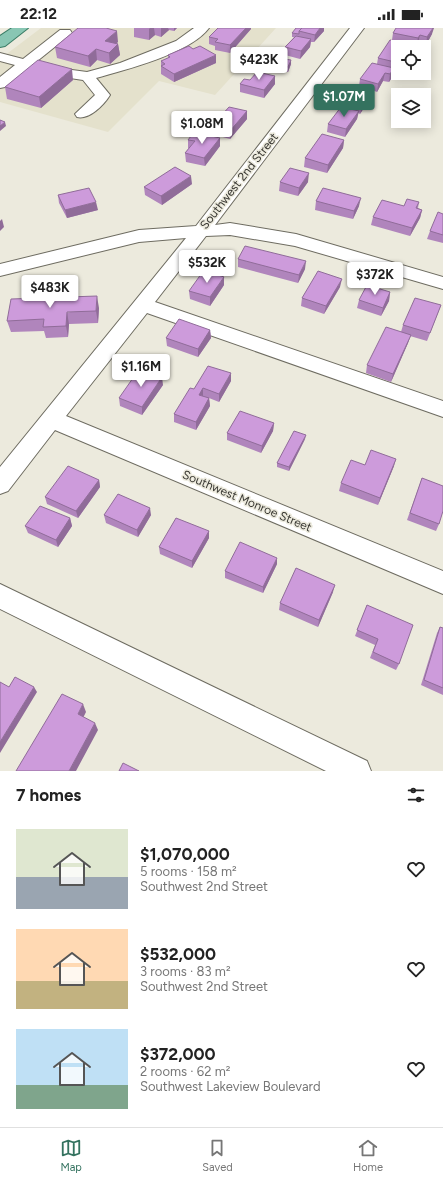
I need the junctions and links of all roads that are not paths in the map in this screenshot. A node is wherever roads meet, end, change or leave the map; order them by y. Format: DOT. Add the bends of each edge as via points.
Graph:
graph roads {
  1 [pos="20,28"];
  2 [pos="202,28"];
  3 [pos="357,28"];
  4 [pos="65,33"];
  5 [pos="0,43"];
  6 [pos="0,57"];
  7 [pos="26,64"];
  8 [pos="87,76"];
  9 [pos="0,84"];
  10 [pos="82,114"];
  11 [pos="201,230"];
  12 [pos="0,270"];
  13 [pos="443,283"];
  14 [pos="142,304"];
  15 [pos="443,409"];
  16 [pos="51,419"];
  17 [pos="0,484"];
  18 [pos="443,583"];
  19 [pos="0,596"];
  20 [pos="357,771"];
  1 -- 5 [label="main road"];
  2 -- 8 [label="street" via="181,44 125,66"];
  3 -- 11 [label="street, Southwest 2nd Street"];
  4 -- 7 [label="street"];
  6 -- 7 [label="street"];
  7 -- 8 [label="street"];
  7 -- 9 [label="street"];
  8 -- 10 [label="street" via="103,95"];
  11 -- 12 [label="street" via="139,236"];
  11 -- 13 [label="street" via="230,229 296,240"];
  11 -- 14 [label="street, Southwest 2nd Street"];
  14 -- 15 [label="street"];
  14 -- 16 [label="street, Southwest 2nd Street"];
  16 -- 17 [label="street, Southwest 2nd Street"];
  16 -- 18 [label="street, Southwest Monroe Street"];
  19 -- 20 [label="street"];
}
